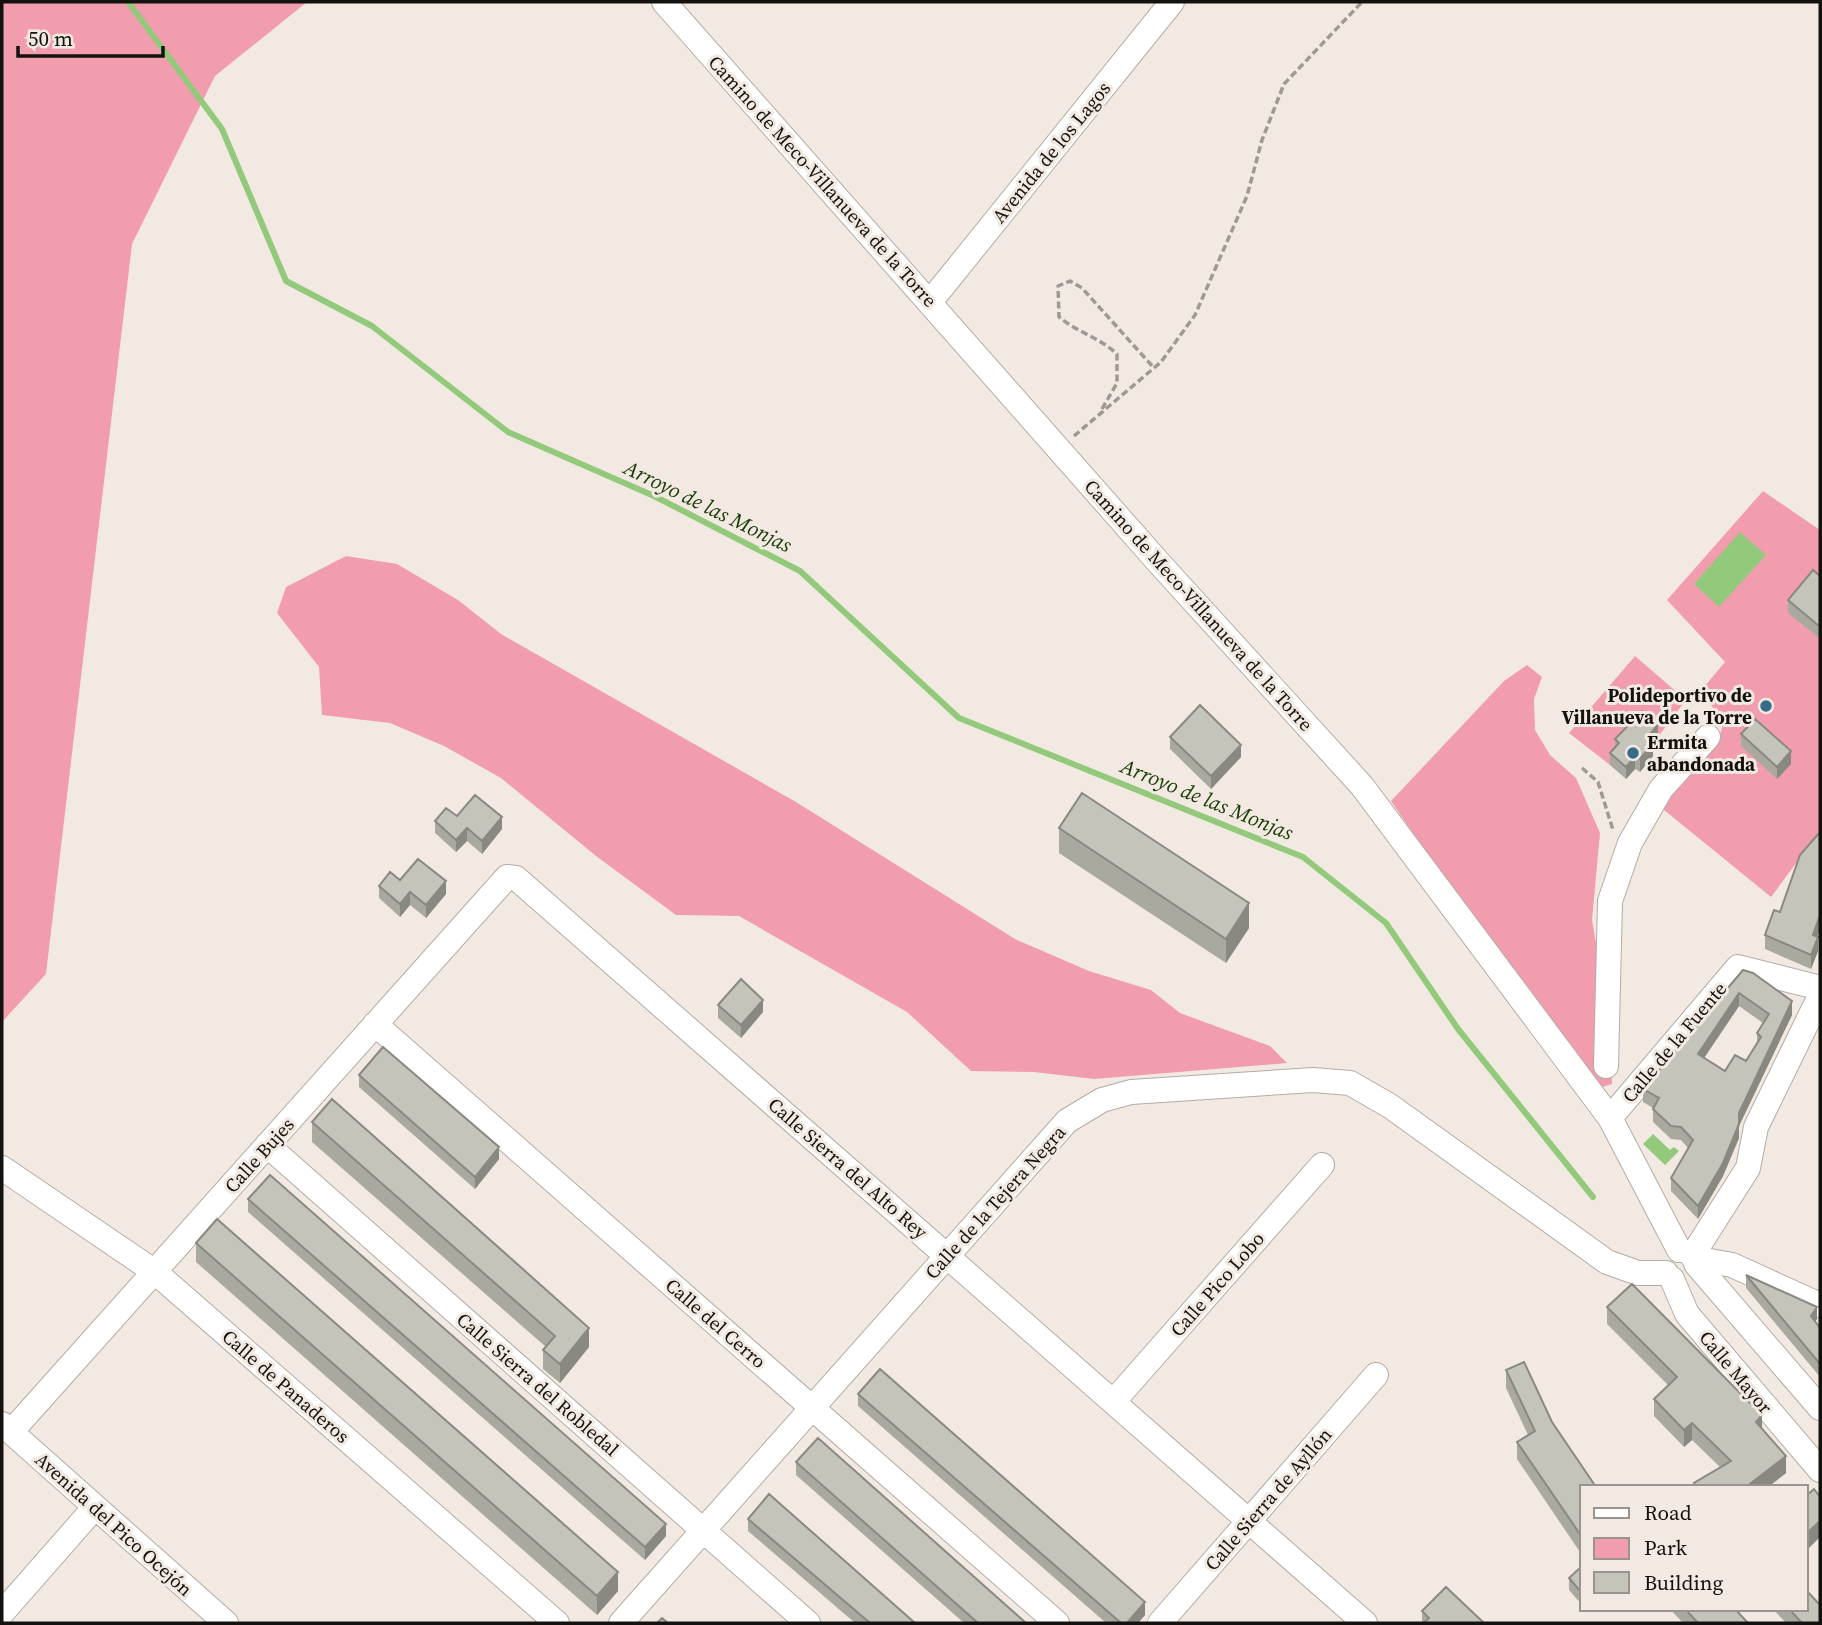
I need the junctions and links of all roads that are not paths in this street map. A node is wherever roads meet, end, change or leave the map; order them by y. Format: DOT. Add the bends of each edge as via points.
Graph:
graph roads {
  1 [pos="664,2"];
  2 [pos="1172,2"];
  3 [pos="930,302"];
  4 [pos="1708,737"];
  5 [pos="507,877"];
  6 [pos="1820,988"];
  7 [pos="1820,996"];
  8 [pos="375,1024"];
  9 [pos="1589,1091"];
  10 [pos="1610,1118"];
  11 [pos="267,1145"];
  12 [pos="1322,1165"];
  13 [pos="2,1168"];
  14 [pos="947,1255"];
  15 [pos="1690,1257"];
  16 [pos="155,1272"];
  17 [pos="1669,1276"];
  18 [pos="1819,1303"];
  19 [pos="1376,1375"];
  20 [pos="1113,1402"];
  21 [pos="811,1407"];
  22 [pos="1820,1408"];
  23 [pos="6,1428"];
  24 [pos="1816,1461"];
  25 [pos="95,1507"];
  26 [pos="1248,1522"];
  27 [pos="703,1530"];
  28 [pos="2,1614"];
  29 [pos="226,1623"];
  30 [pos="557,1623"];
  31 [pos="621,1623"];
  32 [pos="808,1623"];
  33 [pos="1057,1623"];
  34 [pos="1160,1623"];
  35 [pos="1364,1623"];
  1 -- 3 [label="street, Camino de Meco-Villanueva de la Torre"];
  2 -- 3 [label="street, Avenida de los Lagos"];
  3 -- 9 [label="street, Camino de Meco-Villanueva de la Torre" via="1362,786"];
  4 -- 9 [label="street" via="1661,789 1630,843 1610,901 1609,1060"];
  5 -- 8 [label="street, Calle Bujes"];
  5 -- 14 [label="street, Calle Sierra del Alto Rey" via="523,883"];
  6 -- 10 [label="street, Calle de la Fuente" via="1738,967"];
  7 -- 15 [label="street" via="1756,1127 1748,1168"];
  8 -- 11 [label="street, Calle Bujes"];
  8 -- 21 [label="street, Calle del Cerro"];
  9 -- 10 [label="street, Camino de Meco-Villanueva de la Torre"];
  10 -- 15 [label="street, Camino de Meco-Villanueva de la Torre"];
  11 -- 16 [label="street, Calle Bujes"];
  11 -- 27 [label="street, Calle Sierra del Robledal"];
  12 -- 20 [label="street, Calle Pico Lobo"];
  13 -- 16 [label="street, Calle de Panaderos"];
  14 -- 17 [label="street, Calle de la Tejera Negra" via="1067,1121 1102,1100 1131,1092 1313,1080 1350,1083 1390,1106 1607,1262 1638,1273"];
  14 -- 20 [label="street, Calle Sierra del Alto Rey"];
  14 -- 21 [label="street, Calle de la Tejera Negra"];
  15 -- 17 [label="street" via="1666,1258"];
  15 -- 18 [label="street" via="1732,1265"];
  15 -- 22 [label="street, Calle Mayor"];
  16 -- 23 [label="street, Calle Bujes"];
  16 -- 30 [label="street, Calle de Panaderos"];
  17 -- 24 [label="street, Calle Mayor" via="1687,1314"];
  19 -- 26 [label="street, Calle Sierra de Ayllón"];
  20 -- 26 [label="street, Calle Sierra del Alto Rey"];
  21 -- 27 [label="street, Calle de la Tejera Negra"];
  21 -- 33 [label="street, Calle del Cerro"];
  23 -- 25 [label="street, Avenida del Pico Ocejón"];
  25 -- 28 [label="street"];
  25 -- 29 [label="street, Avenida del Pico Ocejón"];
  26 -- 34 [label="street, Calle Sierra de Ayllón"];
  26 -- 35 [label="street, Calle Sierra del Alto Rey"];
  27 -- 31 [label="street, Calle de la Tejera Negra"];
  27 -- 32 [label="street, Calle Sierra del Robledal"];
}
